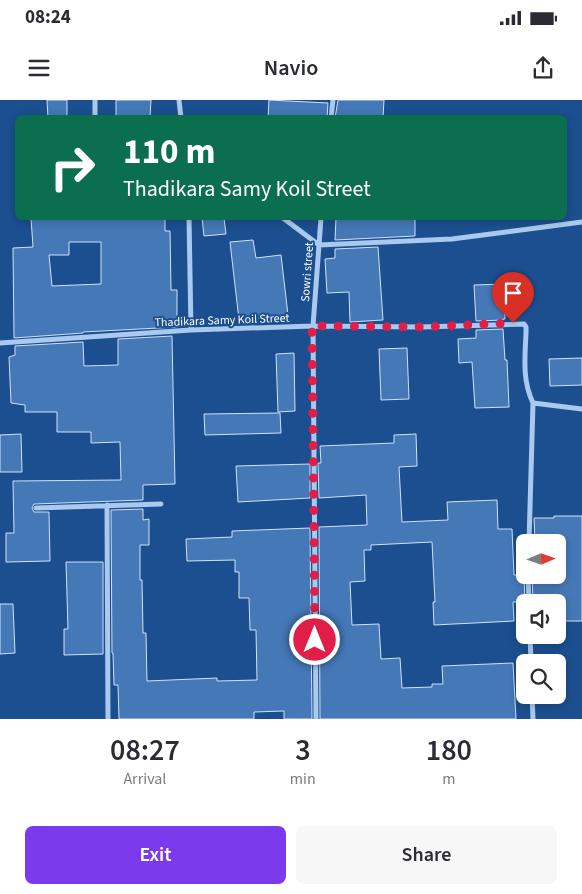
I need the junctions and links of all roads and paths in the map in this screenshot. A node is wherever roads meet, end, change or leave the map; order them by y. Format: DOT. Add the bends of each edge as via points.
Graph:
graph roads {
  1 [pos="95,100"];
  2 [pos="179,100"];
  3 [pos="333,100"];
  4 [pos="95,115"];
  5 [pos="181,115"];
  6 [pos="331,115"];
  7 [pos="189,220"];
  8 [pos="287,220"];
  9 [pos="321,220"];
  10 [pos="582,222"];
  11 [pos="319,245"];
  12 [pos="312,326"];
  13 [pos="191,330"];
  14 [pos="0,343"];
  15 [pos="533,403"];
  16 [pos="582,409"];
  17 [pos="160,504"];
  18 [pos="106,505"];
  19 [pos="36,508"];
  20 [pos="529,534"];
  21 [pos="532,704"];
  22 [pos="108,719"];
  23 [pos="316,719"];
  24 [pos="533,719"];
  1 -- 4 [label="street"];
  2 -- 5 [label="street"];
  3 -- 6 [label="street"];
  7 -- 13 [label="street"];
  8 -- 11 [label="street"];
  9 -- 11 [label="street, Sowri street"];
  10 -- 11 [label="street" via="452,239"];
  11 -- 12 [label="street, Sowri street"];
  12 -- 13 [label="street, Thadikara Samy Koil Street"];
  12 -- 15 [label="street, Thadikara Samy Koil Street" via="524,324 524,371"];
  12 -- 23 [label="street, Sowri street"];
  13 -- 14 [label="street, Thadikara Samy Koil Street"];
  15 -- 16 [label="street"];
  15 -- 20 [label="street, Thadikara Samy Koil Street"];
  17 -- 18 [label="street"];
  18 -- 19 [label="street"];
  18 -- 22 [label="street"];
  21 -- 24 [label="street"];
}
